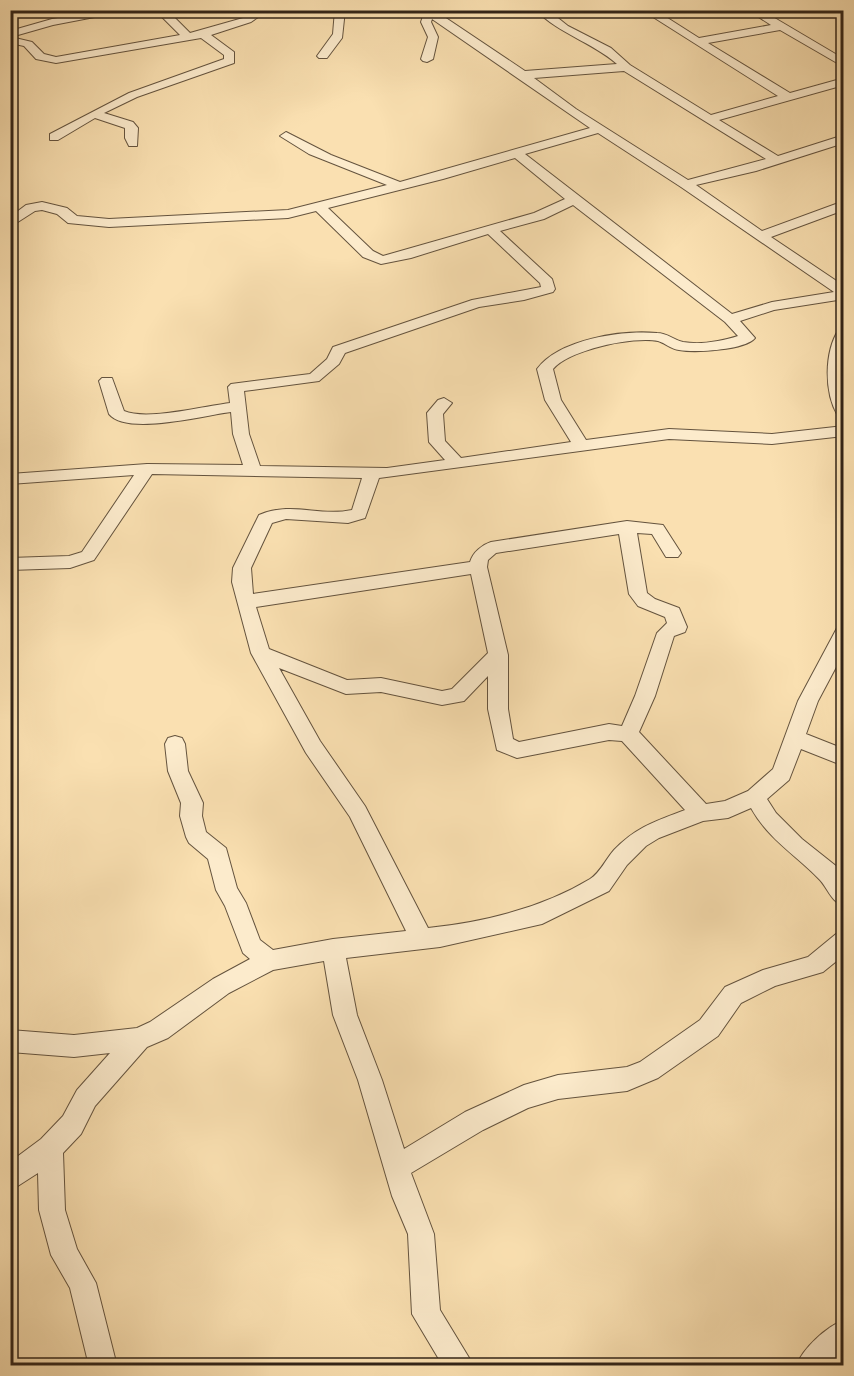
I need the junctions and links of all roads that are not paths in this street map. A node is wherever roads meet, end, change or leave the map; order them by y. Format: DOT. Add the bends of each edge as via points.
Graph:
graph roads {
  1 [pos="126,10"];
  2 [pos="160,10"];
  3 [pos="263,10"];
  4 [pos="340,10"];
  5 [pos="541,10"];
  6 [pos="647,10"];
  7 [pos="753,10"];
  8 [pos="427,12"];
  9 [pos="780,27"];
  10 [pos="10,34"];
  11 [pos="203,34"];
  12 [pos="188,37"];
  13 [pos="10,40"];
  14 [pos="698,41"];
  15 [pos="323,56"];
  16 [pos="428,59"];
  17 [pos="843,64"];
  18 [pos="626,67"];
  19 [pos="523,75"];
  20 [pos="843,81"];
  21 [pos="787,96"];
  22 [pos="94,114"];
  23 [pos="708,119"];
  24 [pos="601,128"];
  25 [pos="286,136"];
  26 [pos="54,137"];
  27 [pos="843,139"];
  28 [pos="133,143"];
  29 [pos="516,152"];
  30 [pos="776,160"];
  31 [pos="687,184"];
  32 [pos="399,186"];
  33 [pos="575,199"];
  34 [pos="843,205"];
  35 [pos="320,207"];
  36 [pos="10,222"];
  37 [pos="490,229"];
  38 [pos="760,236"];
  39 [pos="730,319"];
  40 [pos="843,332"];
  41 [pos="840,375"];
  42 [pos="107,381"];
  43 [pos="444,404"];
  44 [pos="238,407"];
  45 [pos="843,413"];
  46 [pos="843,431"];
  47 [pos="581,445"];
  48 [pos="458,464"];
  49 [pos="147,469"];
  50 [pos="252,470"];
  51 [pos="372,473"];
  52 [pos="10,479"];
  53 [pos="627,527"];
  54 [pos="672,553"];
  55 [pos="10,564"];
  56 [pos="478,567"];
  57 [pos="245,602"];
  58 [pos="843,633"];
  59 [pos="261,653"];
  60 [pos="498,654"];
  61 [pos="628,734"];
  62 [pos="796,738"];
  63 [pos="175,744"];
  64 [pos="843,758"];
  65 [pos="755,797"];
  66 [pos="700,813"];
  67 [pos="843,897"];
  68 [pos="422,940"];
  69 [pos="843,941"];
  70 [pos="333,949"];
  71 [pos="269,961"];
  72 [pos="138,1039"];
  73 [pos="10,1041"];
  74 [pos="50,1148"];
  75 [pos="397,1167"];
  76 [pos="10,1178"];
  77 [pos="843,1334"];
  78 [pos="103,1365"];
  79 [pos="460,1365"];
  80 [pos="810,1365"];
  1 -- 10 [label="street" via="52,22"];
  2 -- 12 [label="street"];
  3 -- 11 [label="street" via="247,20"];
  4 -- 15 [label="street" via="340,28 334,44"];
  5 -- 18 [label="street" via="564,28 607,50"];
  6 -- 14 [label="street"];
  7 -- 9 [label="street"];
  8 -- 16 [label="street" via="427,27 433,37"];
  8 -- 19 [label="street"];
  9 -- 14 [label="street"];
  9 -- 17 [label="street"];
  11 -- 12 [label="street"];
  11 -- 22 [label="street" via="230,54 230,62 142,92"];
  12 -- 13 [label="street" via="56,60 40,57 28,44"];
  14 -- 21 [label="street"];
  18 -- 19 [label="street"];
  18 -- 23 [label="street"];
  19 -- 24 [label="street"];
  20 -- 21 [label="street"];
  21 -- 23 [label="street"];
  22 -- 26 [label="street"];
  22 -- 28 [label="street" via="129,125"];
  23 -- 30 [label="street"];
  24 -- 29 [label="street"];
  24 -- 31 [label="street"];
  25 -- 32 [label="street" via="318,155"];
  27 -- 30 [label="street"];
  29 -- 32 [label="street"];
  29 -- 33 [label="street"];
  30 -- 31 [label="street"];
  31 -- 38 [label="street"];
  32 -- 35 [label="street"];
  33 -- 37 [label="street" via="539,216"];
  33 -- 39 [label="street"];
  34 -- 38 [label="street"];
  35 -- 36 [label="street" via="288,214 124,224 74,220 62,211 42,206 31,208"];
  35 -- 37 [label="street" via="368,254 381,260"];
  37 -- 44 [label="street" via="547,282 548,289 477,303 338,350 334,361 314,378 236,387"];
  38 -- 39 [label="street" via="843,293 772,306"];
  39 -- 47 [label="street" via="748,338 682,346 662,338 624,338 570,351 553,360 545,369 551,396"];
  40 -- 41 [label="street" via="836,353"];
  41 -- 45 [label="street" via="838,400"];
  42 -- 44 [label="street" via="117,414 127,419"];
  43 -- 48 [label="street" via="435,412 437,442"];
  44 -- 50 [label="street"];
  46 -- 47 [label="street" via="772,439 669,434"];
  47 -- 48 [label="street"];
  48 -- 51 [label="street"];
  49 -- 50 [label="street"];
  49 -- 52 [label="street"];
  49 -- 55 [label="street" via="88,556 70,562"];
  50 -- 51 [label="street"];
  51 -- 57 [label="street" via="359,514 280,514 265,519 243,568"];
  53 -- 54 [label="street" via="657,529"];
  53 -- 56 [label="street" via="491,548 480,558"];
  53 -- 61 [label="street" via="638,594 651,606 672,613 678,627 666,633"];
  56 -- 57 [label="street"];
  56 -- 60 [label="street"];
  57 -- 59 [label="street"];
  58 -- 62 [label="street" via="808,701"];
  59 -- 60 [label="street" via="346,687 381,685 442,698 457,696"];
  59 -- 68 [label="street" via="313,747 358,812"];
  60 -- 61 [label="street" via="498,709 504,744 517,750 609,732"];
  61 -- 66 [label="street"];
  62 -- 64 [label="street"];
  62 -- 65 [label="street" via="782,774"];
  63 -- 71 [label="street" via="178,771 192,803 197,837 218,854 227,890 251,946"];
  65 -- 66 [label="street" via="728,809"];
  65 -- 67 [label="street" via="768,819 828,873"];
  66 -- 68 [label="street" via="638,840 601,884 534,917"];
  68 -- 70 [label="street"];
  69 -- 75 [label="street" via="815,965 771,977 733,995 709,1028 649,1070 627,1079 558,1087 524,1097 474,1121"];
  70 -- 71 [label="street"];
  70 -- 75 [label="street" via="345,1015"];
  71 -- 72 [label="street" via="221,986 159,1030"];
  72 -- 73 [label="street" via="74,1046"];
  72 -- 74 [label="street" via="86,1098 72,1125"];
  74 -- 76 [label="street"];
  74 -- 78 [label="street" via="52,1210 65,1254 82,1283"];
  75 -- 79 [label="street" via="421,1234 426,1314"];
  77 -- 80 [label="street"];
}
